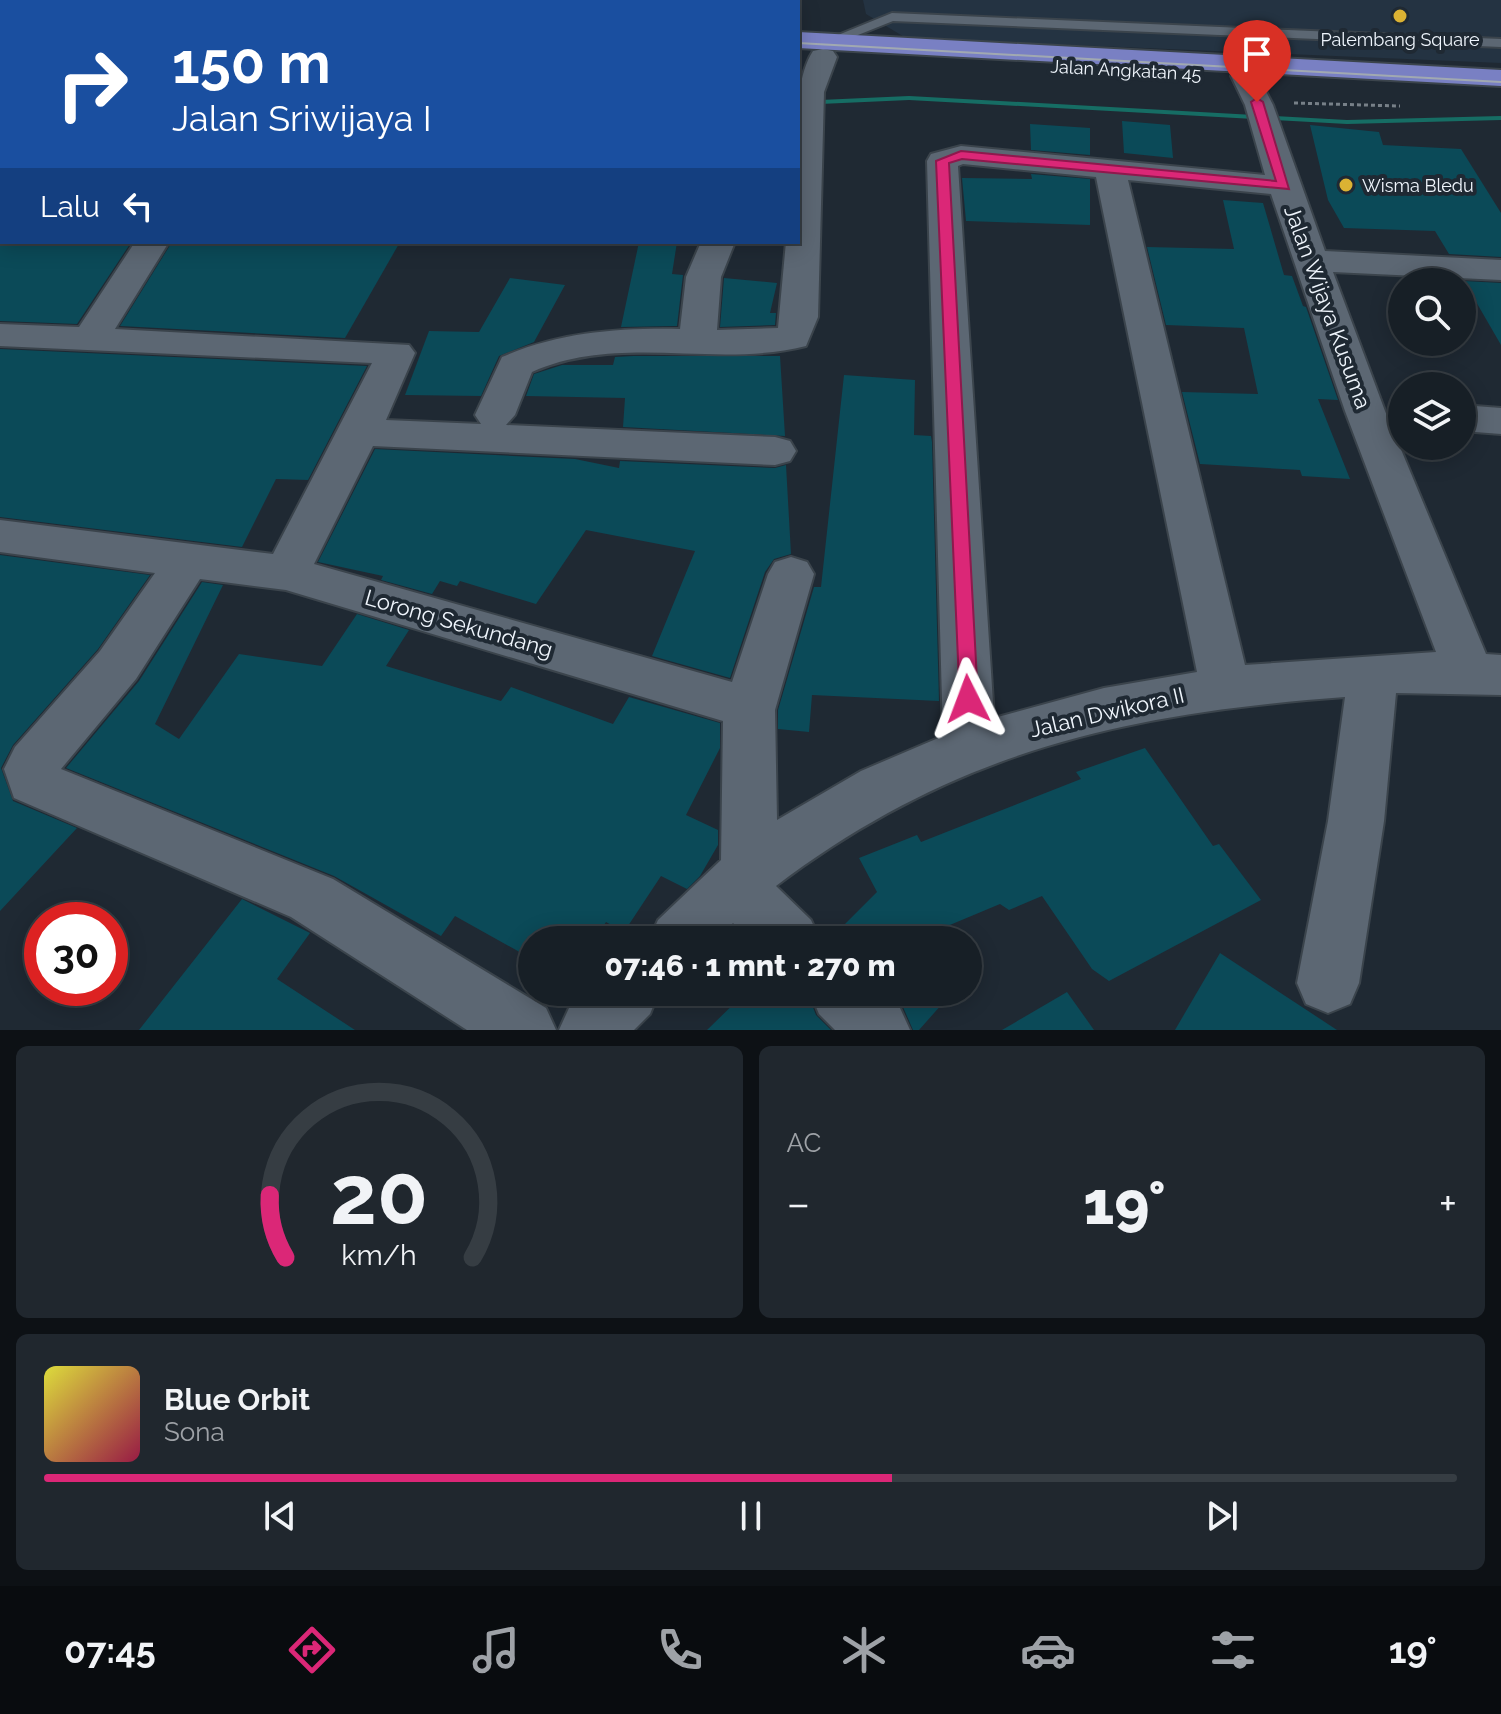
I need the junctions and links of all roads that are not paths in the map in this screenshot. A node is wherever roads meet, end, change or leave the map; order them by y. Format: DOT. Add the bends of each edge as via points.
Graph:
graph roads {
  1 [pos="887,0"];
  2 [pos="892,17"];
  3 [pos="1501,43"];
  4 [pos="1124,49"];
  5 [pos="816,51"];
  6 [pos="1501,57"];
  7 [pos="1355,61"];
  8 [pos="1245,76"];
  9 [pos="1501,78"];
  10 [pos="1501,92"];
  11 [pos="804,150"];
  12 [pos="1110,171"];
  13 [pos="1284,186"];
  14 [pos="802,221"];
  15 [pos="151,244"];
  16 [pos="716,244"];
  17 [pos="1312,261"];
  18 [pos="1501,270"];
  19 [pos="0,335"];
  20 [pos="90,339"];
  21 [pos="698,342"];
  22 [pos="1384,412"];
  23 [pos="495,415"];
  24 [pos="1476,419"];
  25 [pos="1501,421"];
  26 [pos="360,432"];
  27 [pos="775,451"];
  28 [pos="0,536"];
  29 [pos="188,560"];
  30 [pos="286,573"];
  31 [pos="791,574"];
  32 [pos="1485,673"];
  33 [pos="1373,674"];
  34 [pos="1225,686"];
  35 [pos="749,710"];
  36 [pos="970,748"];
  37 [pos="741,880"];
  38 [pos="693,926"];
  39 [pos="779,926"];
  40 [pos="1328,983"];
  41 [pos="614,1006"];
  42 [pos="855,1006"];
  43 [pos="524,1030"];
  44 [pos="591,1030"];
  45 [pos="878,1030"];
  1 -- 2 [label="lane"];
  2 -- 3 [label="lane"];
  2 -- 4 [label="lane" via="924,33"];
  2 -- 5 [label="lane"];
  4 -- 5 [label="main road"];
  4 -- 7 [label="main road"];
  5 -- 8 [label="main road, Jalan Angkatan 45"];
  5 -- 11 [label="street"];
  6 -- 7 [label="lane"];
  7 -- 9 [label="main road"];
  8 -- 10 [label="main road, Jalan Angkatan 45"];
  8 -- 13 [label="street, Jalan Wijaya Kusuma"];
  11 -- 14 [label="street"];
  12 -- 13 [label="street"];
  12 -- 34 [label="street"];
  12 -- 36 [label="street" via="961,155 941,164"];
  13 -- 17 [label="street, Jalan Wijaya Kusuma"];
  14 -- 21 [label="street" via="800,317 793,338"];
  15 -- 20 [label="street"];
  16 -- 21 [label="street" via="708,255"];
  17 -- 18 [label="street"];
  17 -- 22 [label="street, Jalan Wijaya Kusuma"];
  19 -- 20 [label="street"];
  20 -- 26 [label="street" via="395,353"];
  21 -- 23 [label="street" via="645,340 531,357 516,365"];
  22 -- 32 [label="street, Jalan Wijaya Kusuma"];
  24 -- 25 [label="street"];
  26 -- 27 [label="street"];
  26 -- 30 [label="street"];
  28 -- 29 [label="street, Lorong Sekundang"];
  29 -- 30 [label="street, Lorong Sekundang"];
  29 -- 43 [label="street" via="118,665 34,763 33,782 312,898"];
  30 -- 35 [label="street, Lorong Sekundang"];
  31 -- 35 [label="street"];
  32 -- 33 [label="street, Jalan Dwikora II"];
  33 -- 34 [label="street, Jalan Dwikora II"];
  33 -- 40 [label="street" via="1356,821"];
  34 -- 36 [label="street, Jalan Dwikora II" via="1056,722"];
  35 -- 37 [label="street"];
  36 -- 37 [label="street, Jalan Dwikora II" via="856,800"];
  37 -- 38 [label="street, Jalan Dwikora II"];
  37 -- 39 [label="street"];
  41 -- 44 [label="street"];
  42 -- 45 [label="street"];
}
